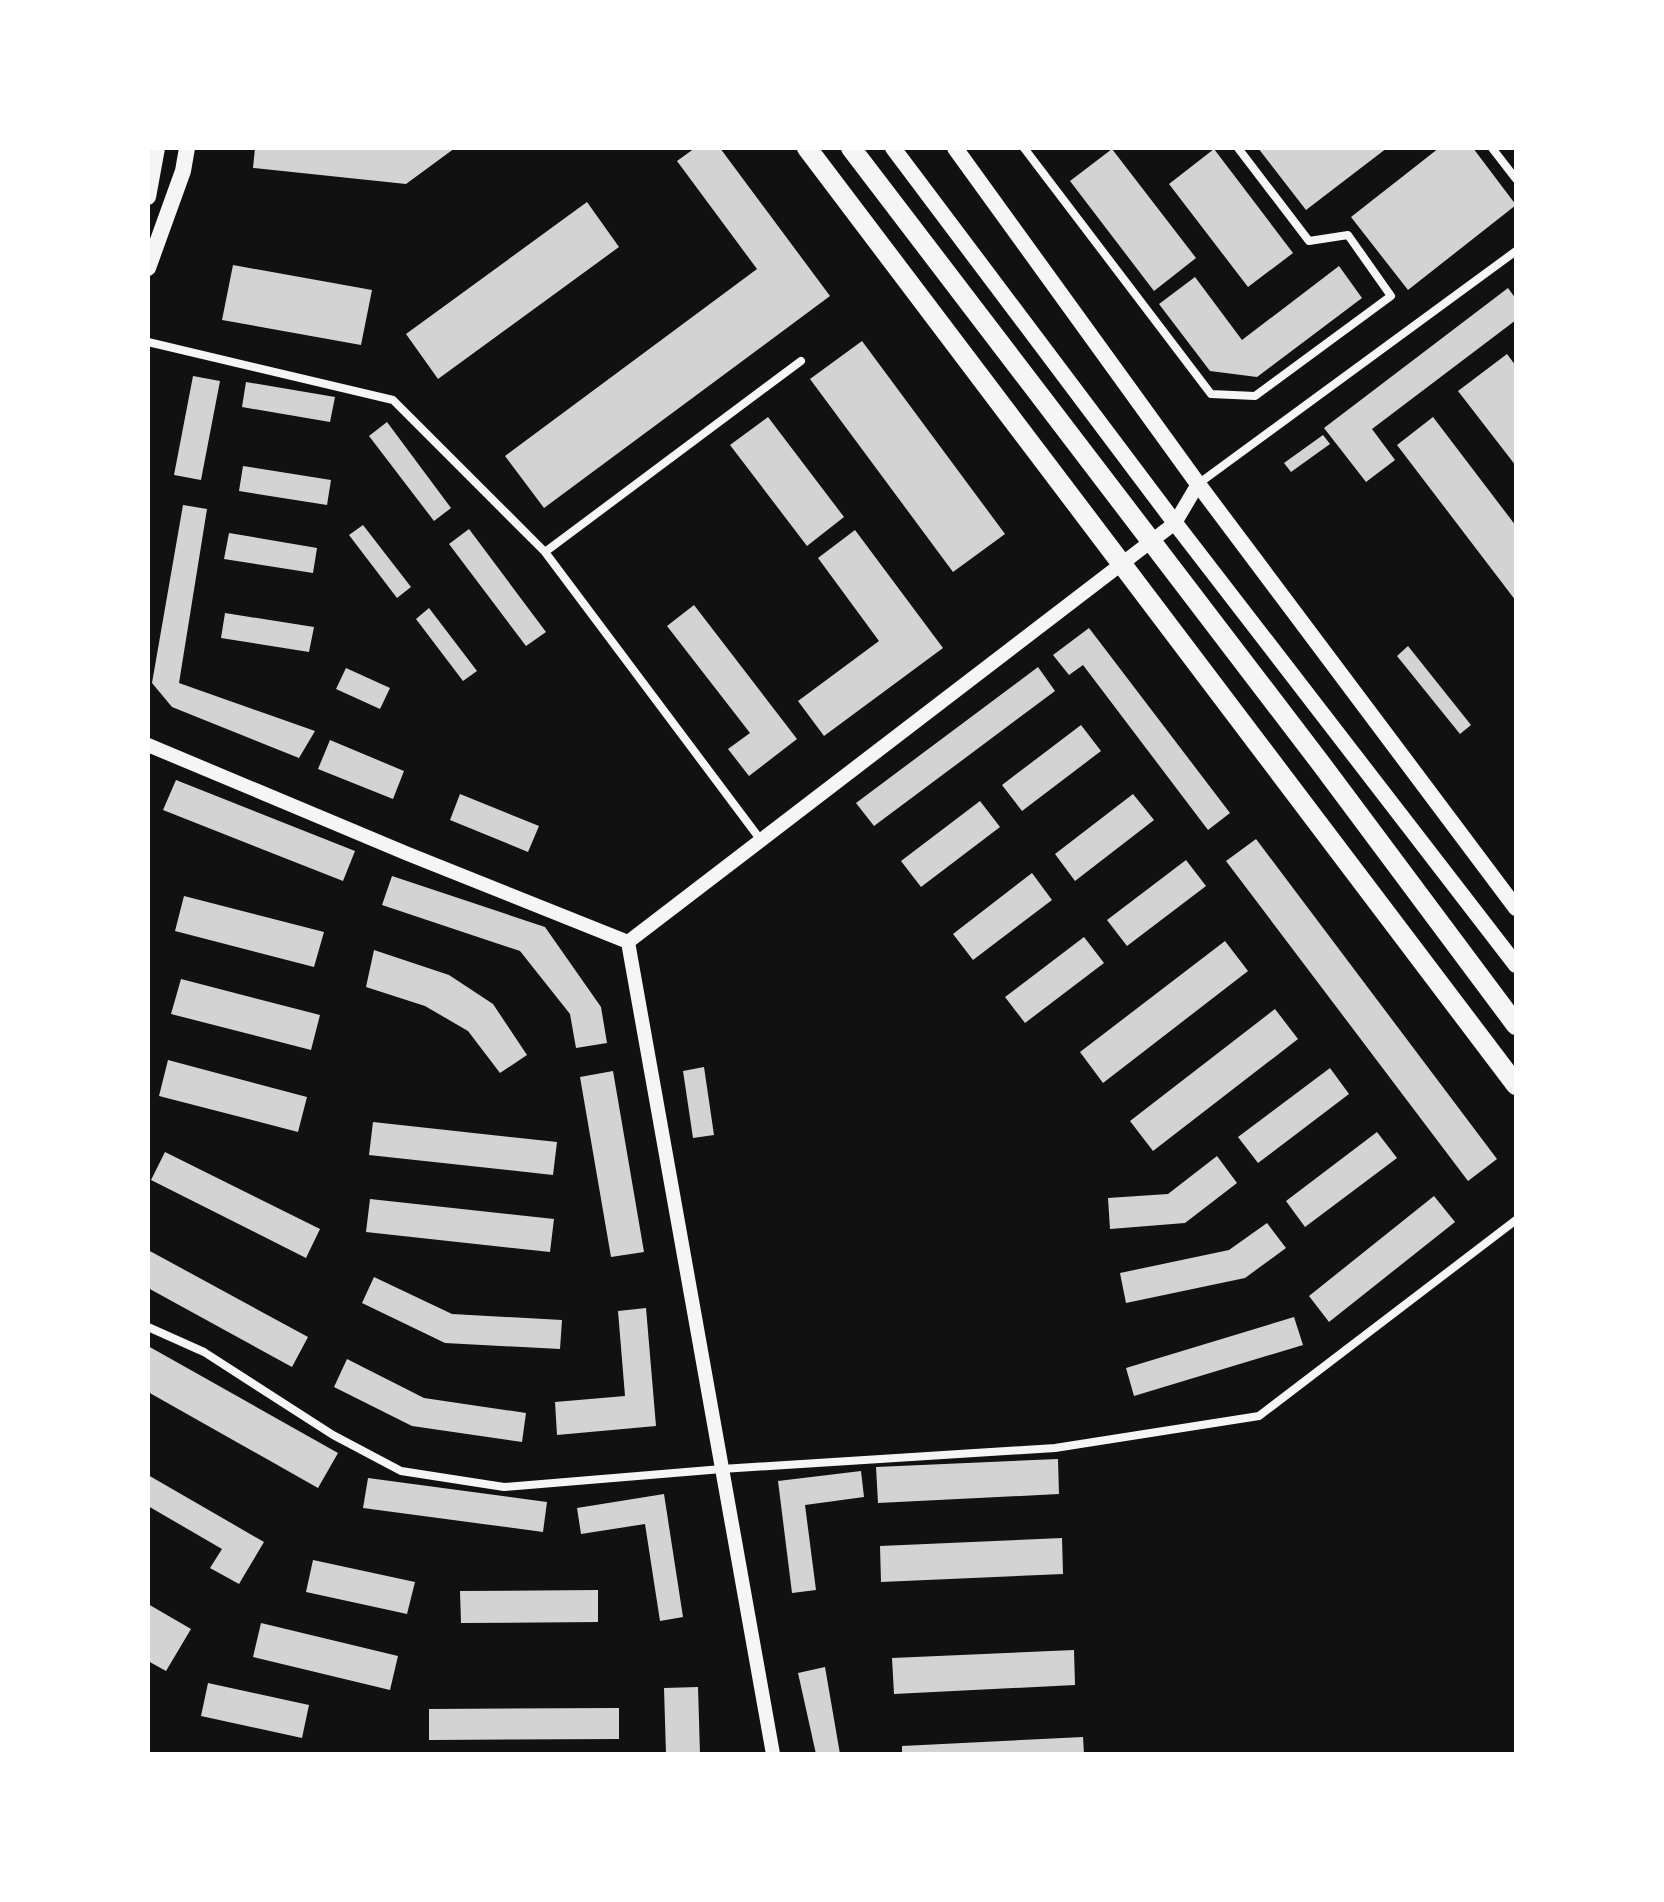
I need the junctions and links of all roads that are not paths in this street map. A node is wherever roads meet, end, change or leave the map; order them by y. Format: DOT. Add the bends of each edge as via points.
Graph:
graph roads {
  1 [pos="157,148"];
  2 [pos="187,148"];
  3 [pos="807,148"];
  4 [pos="851,148"];
  5 [pos="893,148"];
  6 [pos="955,148"];
  7 [pos="1024,148"];
  8 [pos="1238,148"];
  9 [pos="1492,148"];
  10 [pos="1516,179"];
  11 [pos="148,197"];
  12 [pos="1516,251"];
  13 [pos="148,268"];
  14 [pos="148,342"];
  15 [pos="801,361"];
  16 [pos="1198,484"];
  17 [pos="1175,523"];
  18 [pos="545,552"];
  19 [pos="148,745"];
  20 [pos="760,839"];
  21 [pos="1516,908"];
  22 [pos="628,942"];
  23 [pos="1516,965"];
  24 [pos="1516,1025"];
  25 [pos="1516,1085"];
  26 [pos="1516,1220"];
  27 [pos="148,1327"];
  28 [pos="722,1469"];
  29 [pos="773,1754"];
  1 -- 11 [label="main road"];
  2 -- 13 [label="main road"];
  3 -- 25 [label="highway"];
  4 -- 24 [label="highway"];
  5 -- 17 [label="main road"];
  6 -- 16 [label="main road"];
  7 -- 8 [label="street" via="1211,394 1255,396 1391,296 1348,235 1309,241"];
  9 -- 10 [label="street"];
  12 -- 16 [label="street"];
  14 -- 18 [label="street" via="393,400"];
  15 -- 18 [label="street"];
  16 -- 17 [label="street"];
  16 -- 21 [label="main road"];
  17 -- 20 [label="street"];
  17 -- 23 [label="main road"];
  18 -- 20 [label="street"];
  19 -- 22 [label="street"];
  20 -- 22 [label="street"];
  22 -- 28 [label="street"];
  26 -- 28 [label="street" via="1259,1416 1055,1448"];
  27 -- 28 [label="street" via="204,1352 333,1435 401,1471 504,1487"];
  28 -- 29 [label="street"];
}
